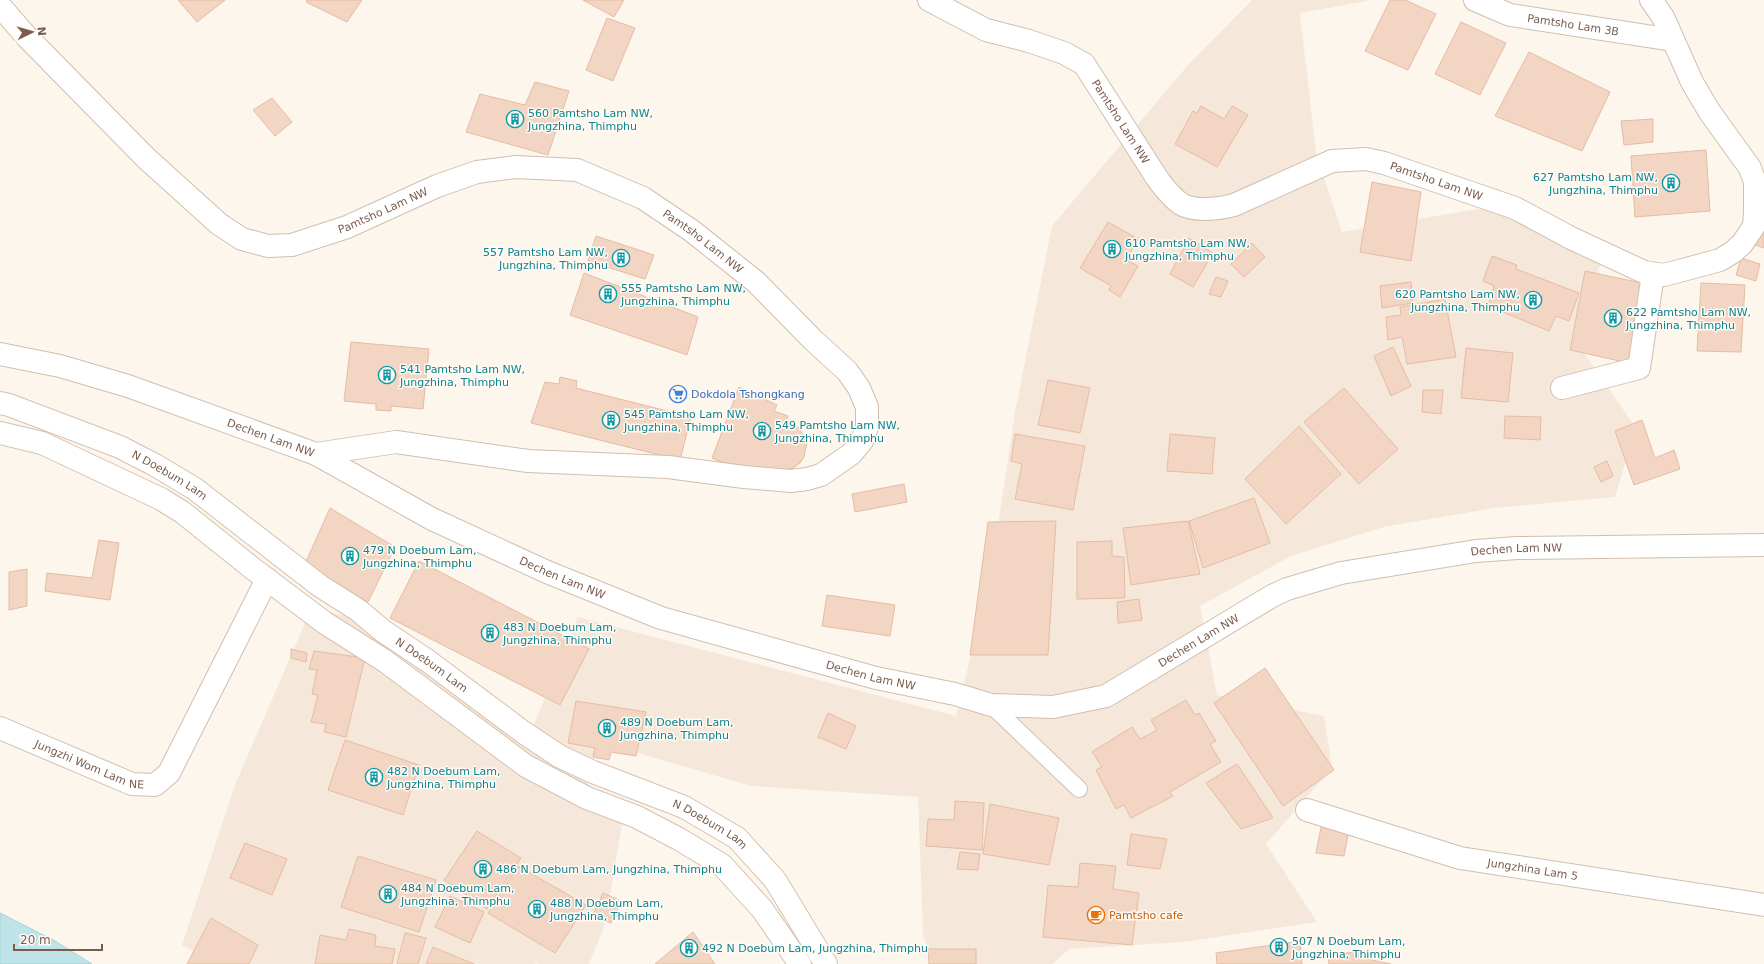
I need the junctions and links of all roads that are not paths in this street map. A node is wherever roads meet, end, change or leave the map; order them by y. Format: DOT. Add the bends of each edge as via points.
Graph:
graph roads {
  1 [pos="929,0"];
  2 [pos="1475,0"];
  3 [pos="1651,0"];
  4 [pos="0,6"];
  5 [pos="1673,40"];
  6 [pos="1653,274"];
  7 [pos="0,354"];
  8 [pos="1562,388"];
  9 [pos="3,401"];
  10 [pos="0,433"];
  11 [pos="316,454"];
  12 [pos="1764,545"];
  13 [pos="267,579"];
  14 [pos="992,705"];
  15 [pos="0,728"];
  16 [pos="1079,789"];
  17 [pos="1308,810"];
  18 [pos="1764,905"];
  19 [pos="800,964"];
  20 [pos="826,964"];
  1 -- 6 [label="street, Pamtsho Lam NW" via="986,30 1064,53 1084,64 1157,178 1170,195 1183,205 1217,210 1234,205 1332,161 1366,159 1384,162 1515,208 1571,238"];
  2 -- 5 [label="street, Pamtsho Lam 3B" via="1510,15"];
  3 -- 5 [label="street, Pamtsho Lam NW" via="1663,17"];
  4 -- 11 [label="street, Pamtsho Lam NW" via="26,36 146,158 219,224 242,239 268,246 298,243 347,227 437,186 477,172 516,166 577,170 643,198 692,231 756,282 847,371 859,388 867,407 867,427 862,441 852,454 820,475 791,481 668,467 528,461 396,442"];
  5 -- 6 [label="street, Pamtsho Lam NW" via="1692,82 1709,111 1750,168 1755,182 1754,226 1742,244 1720,260 1664,275"];
  6 -- 8 [label="street" via="1639,368"];
  7 -- 11 [label="street, Dechen Lam NW" via="60,366 128,386"];
  9 -- 20 [label="street, N Doebum Lam" via="120,447 155,465 195,489 320,586 358,610 383,631 559,756 684,807 737,838 775,880"];
  10 -- 13 [label="street" via="42,443 162,499"];
  11 -- 14 [label="street, Dechen Lam NW" via="432,519 547,572 661,618 876,678 955,694"];
  12 -- 14 [label="street, Dechen Lam NW" via="1517,548 1340,573 1272,596 1106,696 1053,707"];
  13 -- 15 [label="street, Jungzhi Wom Lam NE" via="169,773 155,785 132,784"];
  13 -- 19 [label="street" via="325,623 385,661 526,766 586,798 637,817 722,866 762,909"];
  14 -- 16 [label="lane"];
  17 -- 18 [label="street, Jungzhina Lam 5" via="1460,858"];
}
